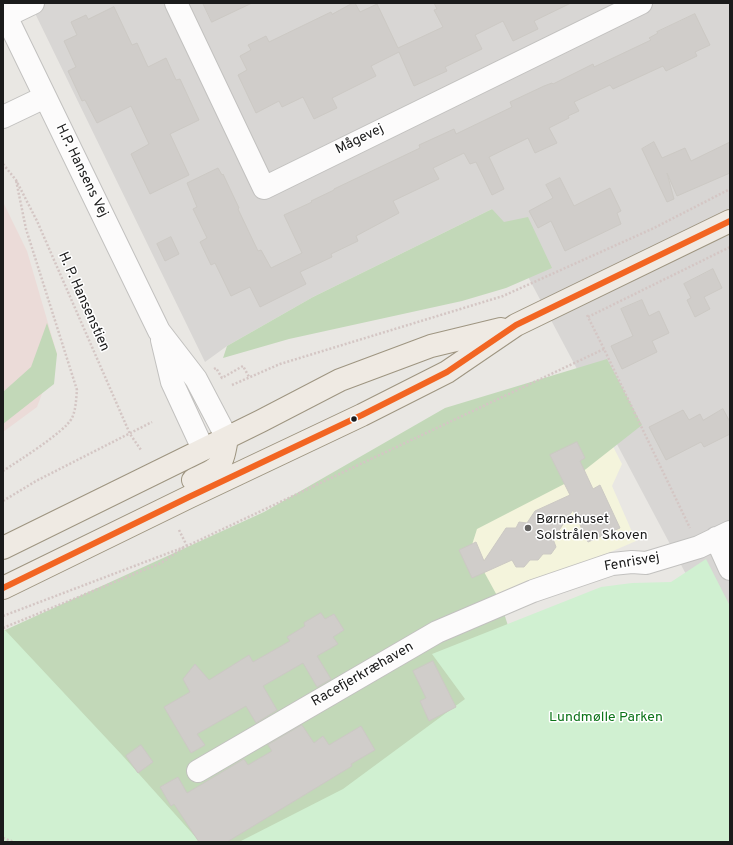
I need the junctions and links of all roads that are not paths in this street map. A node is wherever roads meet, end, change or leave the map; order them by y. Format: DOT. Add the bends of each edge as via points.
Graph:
graph roads {
  1 [pos="33,3"];
  2 [pos="176,3"];
  3 [pos="641,3"];
  4 [pos="4,13"];
  5 [pos="45,97"];
  6 [pos="3,117"];
  7 [pos="730,221"];
  8 [pos="516,326"];
  9 [pos="159,331"];
  10 [pos="227,438"];
  11 [pos="203,449"];
  12 [pos="228,469"];
  13 [pos="715,539"];
  14 [pos="3,548"];
  15 [pos="730,568"];
  16 [pos="3,588"];
  17 [pos="533,591"];
  18 [pos="198,771"];
  1 -- 4 [label="street"];
  2 -- 3 [label="street, Mågevej" via="264,188"];
  4 -- 5 [label="street, H.P. Hansens Vej"];
  5 -- 6 [label="street"];
  5 -- 9 [label="street, H.P. Hansens Vej"];
  7 -- 8 [label="main road"];
  8 -- 10 [label="main road" via="431,346 340,380"];
  8 -- 12 [label="main road" via="447,372 362,415"];
  9 -- 10 [label="street, H.P. Hansens Vej" via="196,379"];
  9 -- 11 [label="street, H.P. Hansens Vej" via="172,382"];
  10 -- 11 [label="main road"];
  10 -- 12 [label="main road" via="224,455"];
  11 -- 12 [label="main road"];
  11 -- 14 [label="main road"];
  12 -- 16 [label="main road"];
  13 -- 15 [label="street"];
  13 -- 17 [label="street, Fenrisvej" via="646,563 612,564"];
  17 -- 18 [label="street, Racefjerkræhaven" via="438,632"];
}
